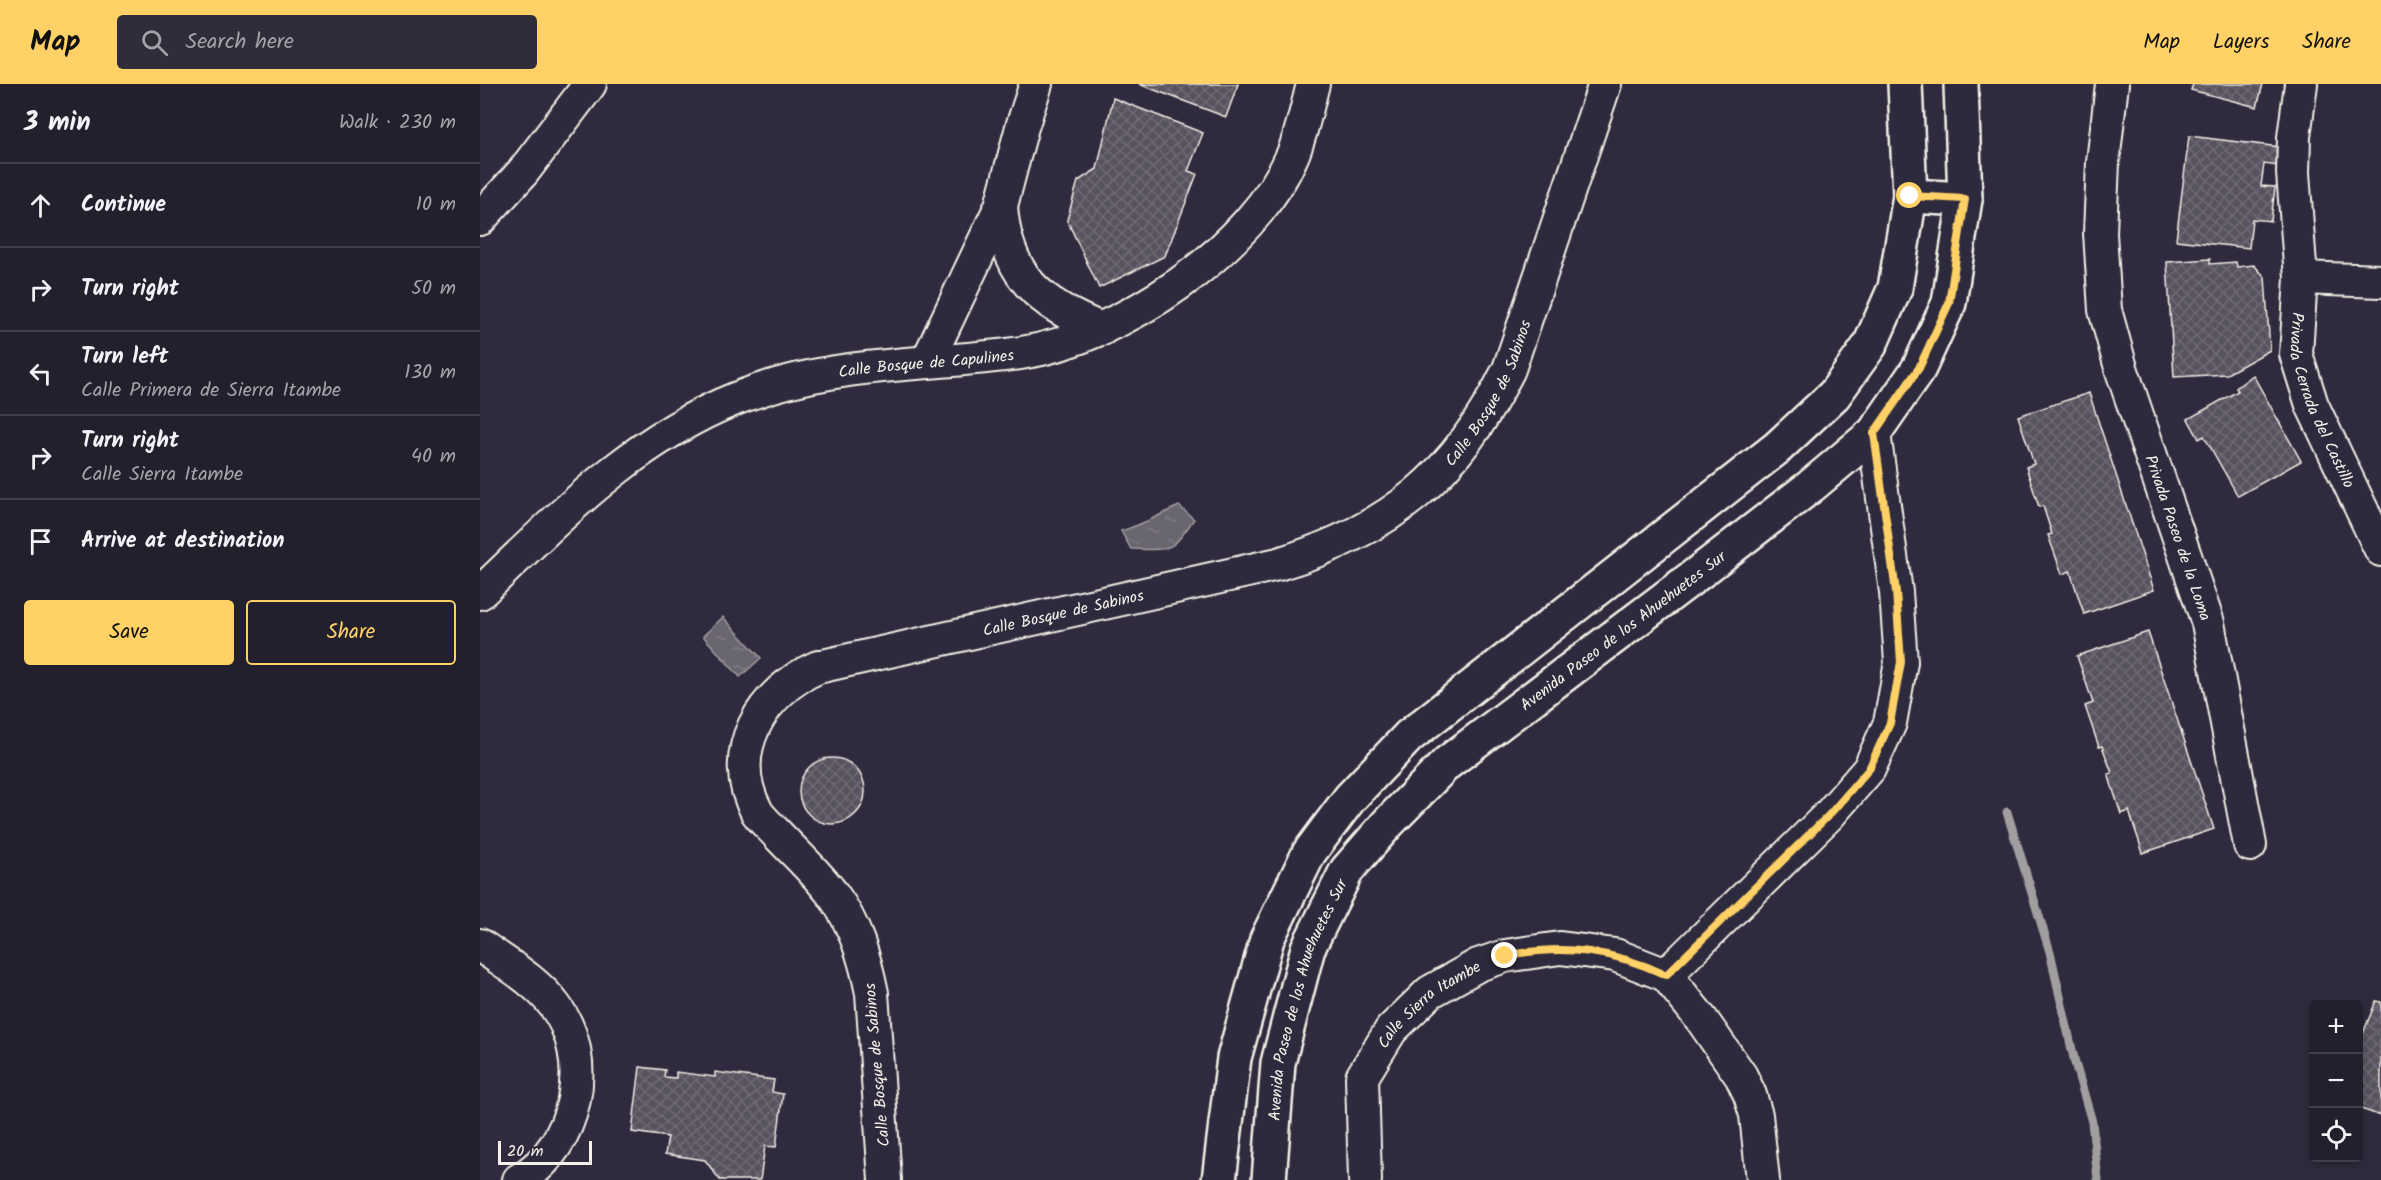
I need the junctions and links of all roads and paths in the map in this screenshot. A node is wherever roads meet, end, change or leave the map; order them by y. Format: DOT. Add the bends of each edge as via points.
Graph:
graph roads {
  1 [pos="590,84"];
  2 [pos="1036,84"];
  3 [pos="1313,84"];
  4 [pos="1605,84"];
  5 [pos="1905,84"];
  6 [pos="1961,84"];
  7 [pos="2112,84"];
  8 [pos="2301,84"];
  9 [pos="1910,196"];
  10 [pos="1965,199"];
  11 [pos="1001,206"];
  12 [pos="480,219"];
  13 [pos="2301,278"];
  14 [pos="2381,282"];
  15 [pos="1102,329"];
  16 [pos="927,362"];
  17 [pos="1874,433"];
  18 [pos="1668,533"];
  19 [pos="2381,550"];
  20 [pos="1697,574"];
  21 [pos="480,593"];
  22 [pos="2250,845"];
  23 [pos="480,945"];
  24 [pos="1666,975"];
  25 [pos="519,1180"];
  26 [pos="885,1180"];
  27 [pos="1219,1180"];
  28 [pos="1269,1180"];
  29 [pos="1365,1180"];
  30 [pos="1763,1180"];
  1 -- 12 [label="street" via="523,172"];
  2 -- 11 [label="street"];
  3 -- 15 [label="street, Calle Bosque de Capulines" via="1293,154 1234,237 1185,280"];
  4 -- 26 [label="street, Calle Bosque de Sabinos" via="1509,369 1469,438 1444,469 1384,519 1315,553 1278,564 818,667 784,686 770,699 759,716 746,754 750,794 758,813 834,896 858,940 872,993"];
  5 -- 9 [label="street"];
  6 -- 10 [label="street, Avenida Paseo de los Ahuehuetes Sur"];
  7 -- 22 [label="street, Privada Paseo de la Loma" via="2100,233 2105,310 2208,623"];
  8 -- 13 [label="street, Privada Cerrada del Castillo" via="2293,173"];
  9 -- 10 [label="street"];
  9 -- 18 [label="street" via="1895,288 1864,353 1834,394 1777,448"];
  10 -- 17 [label="street, Avenida Paseo de los Ahuehuetes Sur" via="1949,303 1919,368"];
  11 -- 15 [label="street" via="1006,245 1023,278 1058,310"];
  11 -- 16 [label="street"];
  13 -- 14 [label="street"];
  13 -- 19 [label="street, Privada Cerrada del Castillo" via="2296,354 2312,405"];
  15 -- 16 [label="street, Calle Bosque de Capulines" via="1023,352"];
  16 -- 21 [label="street, Calle Bosque de Capulines" via="848,368 771,386 670,431 599,480"];
  17 -- 20 [label="street, Avenida Paseo de los Ahuehuetes Sur"];
  17 -- 24 [label="street" via="1896,592 1901,662 1890,723 1869,769 1829,815"];
  18 -- 20 [label="street"];
  18 -- 27 [label="street" via="1409,736 1350,798 1309,853 1267,939 1237,1047"];
  20 -- 28 [label="street, Avenida Paseo de los Ahuehuetes Sur" via="1447,763 1347,870 1308,948 1278,1063"];
  23 -- 25 [label="street" via="542,989 562,1018 574,1051 577,1075 568,1122 541,1162"];
  24 -- 29 [label="street, Calle Sierra Itambe" via="1615,955 1560,948 1505,956 1478,965 1430,992 1391,1030 1362,1077"];
  24 -- 30 [label="street, Calle Sierra Itambe" via="1702,1020 1745,1086 1756,1115"];
}
